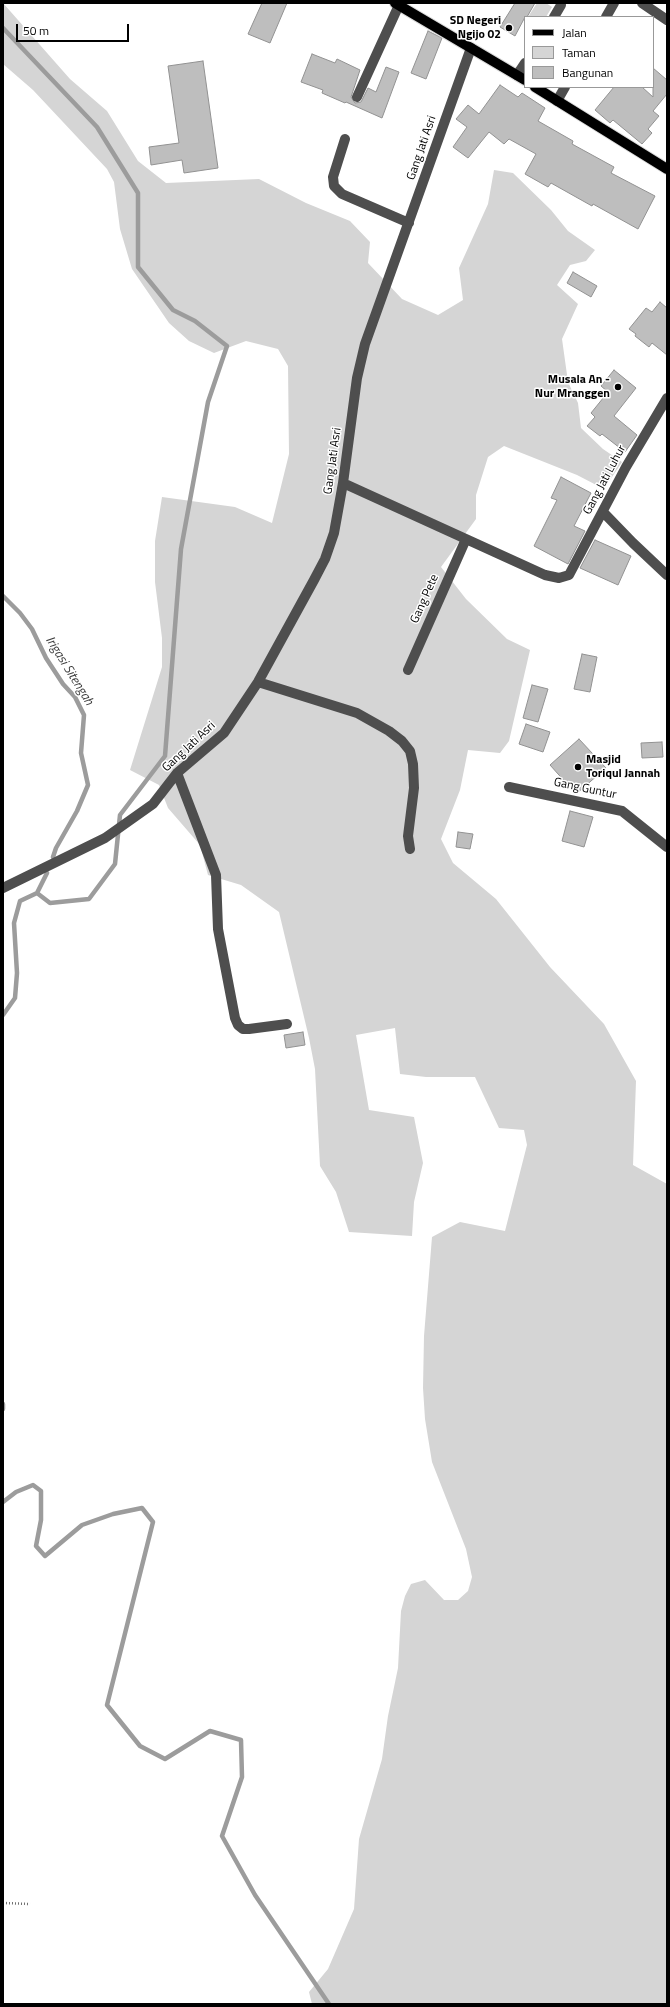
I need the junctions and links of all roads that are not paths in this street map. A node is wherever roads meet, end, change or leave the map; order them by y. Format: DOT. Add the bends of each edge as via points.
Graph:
graph roads {
  1 [pos="614,3"];
  2 [pos="642,3"];
  3 [pos="397,4"];
  4 [pos="561,5"];
  5 [pos="555,16"];
  6 [pos="607,16"];
  7 [pos="667,20"];
  8 [pos="471,48"];
  9 [pos="524,67"];
  10 [pos="521,78"];
  11 [pos="537,88"];
  12 [pos="564,88"];
  13 [pos="357,97"];
  14 [pos="557,101"];
  15 [pos="345,139"];
  16 [pos="667,169"];
  17 [pos="409,223"];
  18 [pos="667,398"];
  19 [pos="343,483"];
  20 [pos="603,512"];
  21 [pos="466,539"];
  22 [pos="667,575"];
  23 [pos="408,670"];
  24 [pos="258,682"];
  25 [pos="178,773"];
  26 [pos="509,787"];
  27 [pos="667,846"];
  28 [pos="410,850"];
  29 [pos="3,888"];
  30 [pos="287,1024"];
  1 -- 6 [label="street"];
  2 -- 7 [label="street"];
  3 -- 8 [label="main road"];
  3 -- 13 [label="street"];
  4 -- 5 [label="street"];
  8 -- 10 [label="main road"];
  8 -- 17 [label="street, Gang Jati Asri"];
  9 -- 10 [label="street"];
  11 -- 14 [label="main road"];
  12 -- 14 [label="street"];
  14 -- 16 [label="main road"];
  15 -- 17 [label="street" via="333,177 334,186 342,194"];
  17 -- 19 [label="street, Gang Jati Asri" via="365,344 357,378"];
  18 -- 20 [label="street, Gang Jati Luhur"];
  19 -- 21 [label="street"];
  19 -- 24 [label="street, Gang Jati Asri" via="334,533 325,559"];
  20 -- 21 [label="street, Gang Jati Luhur" via="569,575 559,578 545,575"];
  20 -- 22 [label="street"];
  21 -- 23 [label="street, Gang Pete"];
  24 -- 25 [label="street, Gang Jati Asri" via="224,733"];
  24 -- 28 [label="street" via="357,713 402,741 410,751 413,764 414,788 408,836"];
  25 -- 29 [label="street, Gang Jati Asri" via="153,804 105,838"];
  25 -- 30 [label="street" via="216,875 218,929 238,1025 243,1029 249,1029"];
  26 -- 27 [label="street, Gang Guntur" via="622,810"];
}
